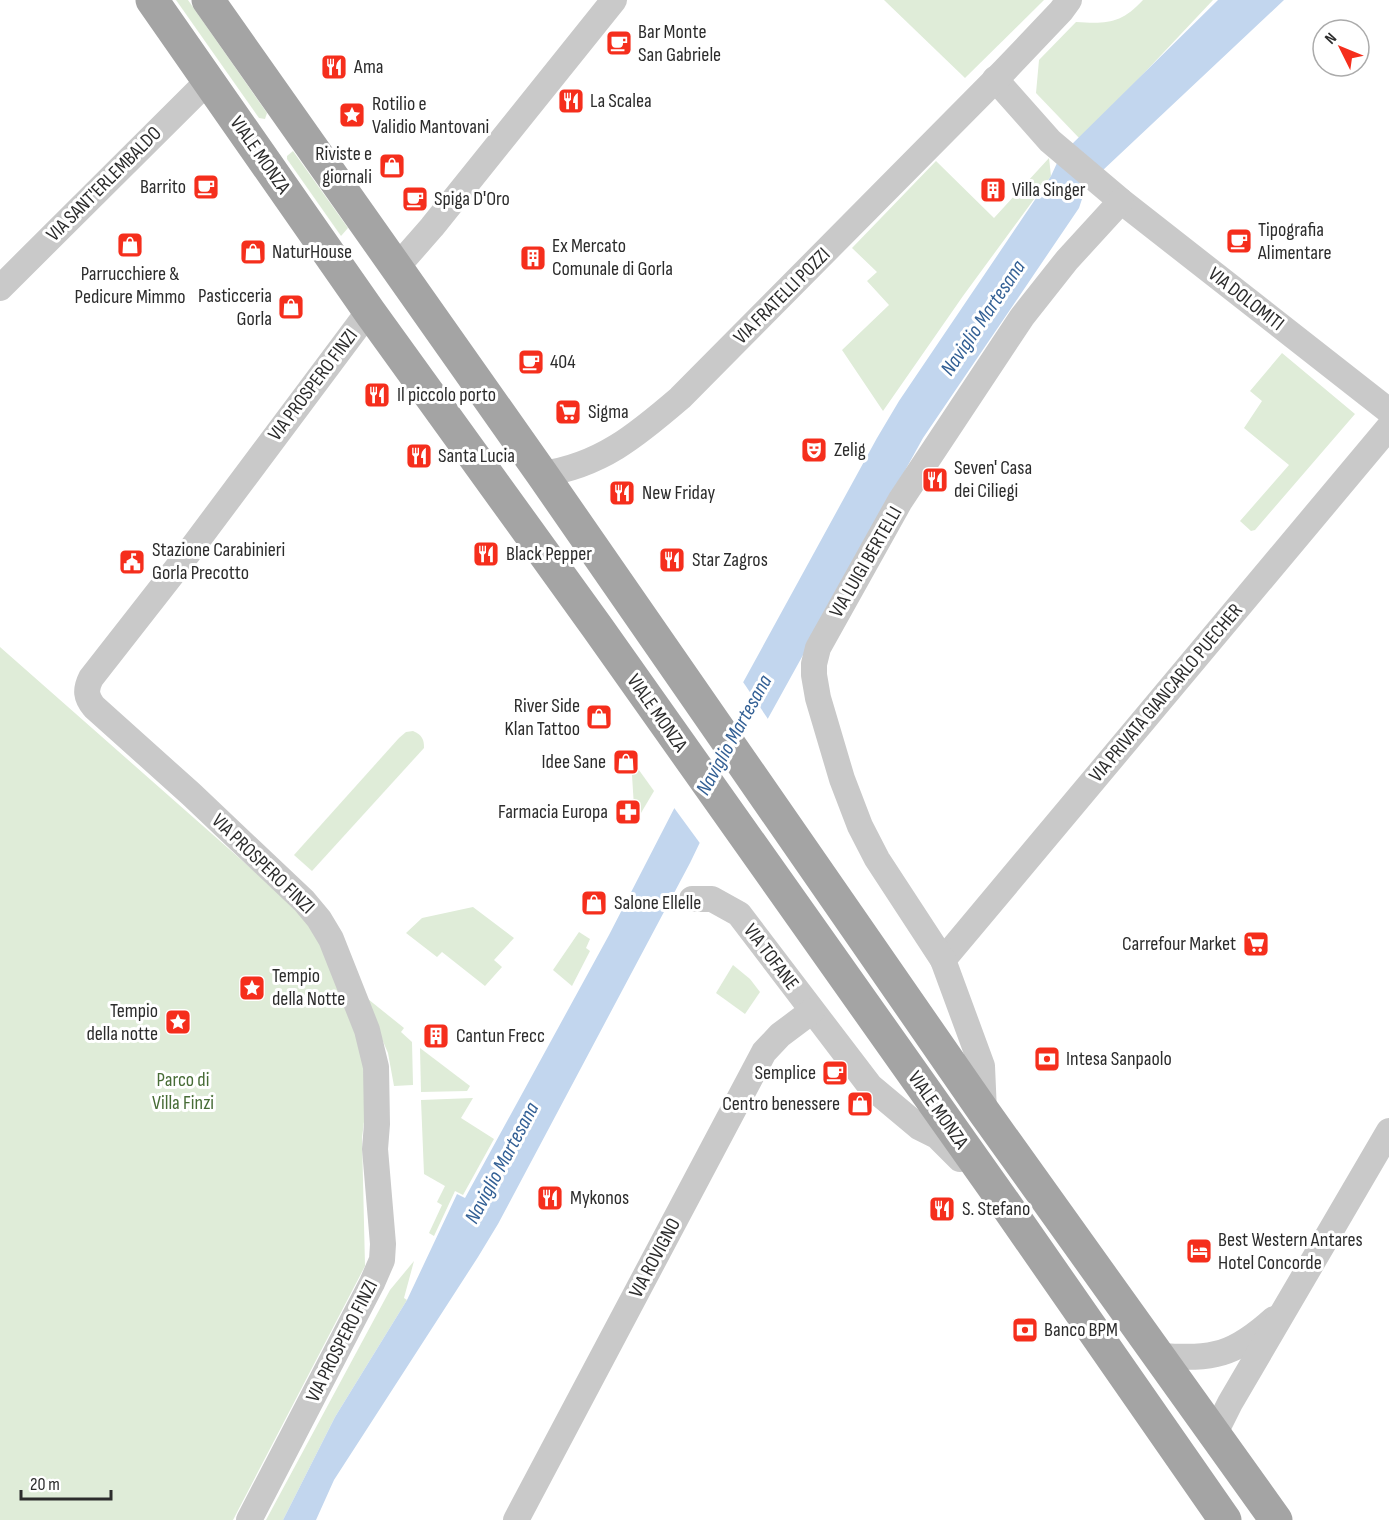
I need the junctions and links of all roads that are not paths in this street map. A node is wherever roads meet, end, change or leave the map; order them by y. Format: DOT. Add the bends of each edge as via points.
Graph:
graph roads {
  1 [pos="152,0"];
  2 [pos="208,0"];
  3 [pos="614,0"];
  4 [pos="1069,0"];
  5 [pos="995,80"];
  6 [pos="208,81"];
  7 [pos="1112,194"];
  8 [pos="397,267"];
  9 [pos="0,288"];
  10 [pos="369,311"];
  11 [pos="1389,411"];
  12 [pos="1389,427"];
  13 [pos="543,474"];
  14 [pos="692,899"];
  15 [pos="943,960"];
  16 [pos="813,1011"];
  17 [pos="984,1112"];
  18 [pos="1389,1131"];
  19 [pos="1006,1205"];
  20 [pos="1289,1304"];
  21 [pos="1160,1356"];
  22 [pos="1215,1433"];
  23 [pos="249,1520"];
  24 [pos="516,1520"];
  25 [pos="1225,1520"];
  26 [pos="1276,1520"];
  1 -- 6 [label="main road, VIALE MONZA"];
  2 -- 8 [label="main road, VIALE MONZA"];
  3 -- 8 [label="street"];
  4 -- 5 [label="street, VIA FRATELLI POZZI"];
  5 -- 7 [label="street, VIA DOLOMITI" via="1057,147"];
  5 -- 13 [label="street, VIA FRATELLI POZZI" via="680,398 603,455 573,468"];
  6 -- 9 [label="street, VIA SANT'ERLEMBALDO"];
  6 -- 10 [label="main road, VIALE MONZA"];
  7 -- 11 [label="street, VIA DOLOMITI"];
  7 -- 15 [label="street, VIA LUIGI BERTELLI" via="997,354 896,507 816,656 818,698 854,813 877,859"];
  8 -- 10 [label="main road"];
  8 -- 13 [label="main road, VIALE MONZA"];
  10 -- 19 [label="main road, VIALE MONZA"];
  10 -- 23 [label="street, VIA PROSPERO FINZI" via="91,678 87,693 94,707 311,909 331,939 371,1046 377,1076 375,1149 382,1260"];
  12 -- 15 [label="street, VIA PRIVATA GIANCARLO PUECHER"];
  13 -- 17 [label="main road, VIALE MONZA"];
  14 -- 16 [label="street, VIA TOFANE" via="712,899 739,914"];
  15 -- 17 [label="street, VIALE MONZA" via="982,1066"];
  16 -- 19 [label="street, VIALE MONZA" via="870,1086 919,1127 937,1136"];
  16 -- 24 [label="street, VIA ROVIGNO" via="764,1052"];
  17 -- 21 [label="main road, VIALE MONZA"];
  18 -- 20 [label="street"];
  19 -- 25 [label="main road, VIALE MONZA"];
  20 -- 21 [label="street" via="1248,1340 1226,1351 1202,1358"];
  20 -- 22 [label="street"];
  21 -- 22 [label="main road, VIALE MONZA"];
  22 -- 26 [label="main road, VIALE MONZA"];
}
